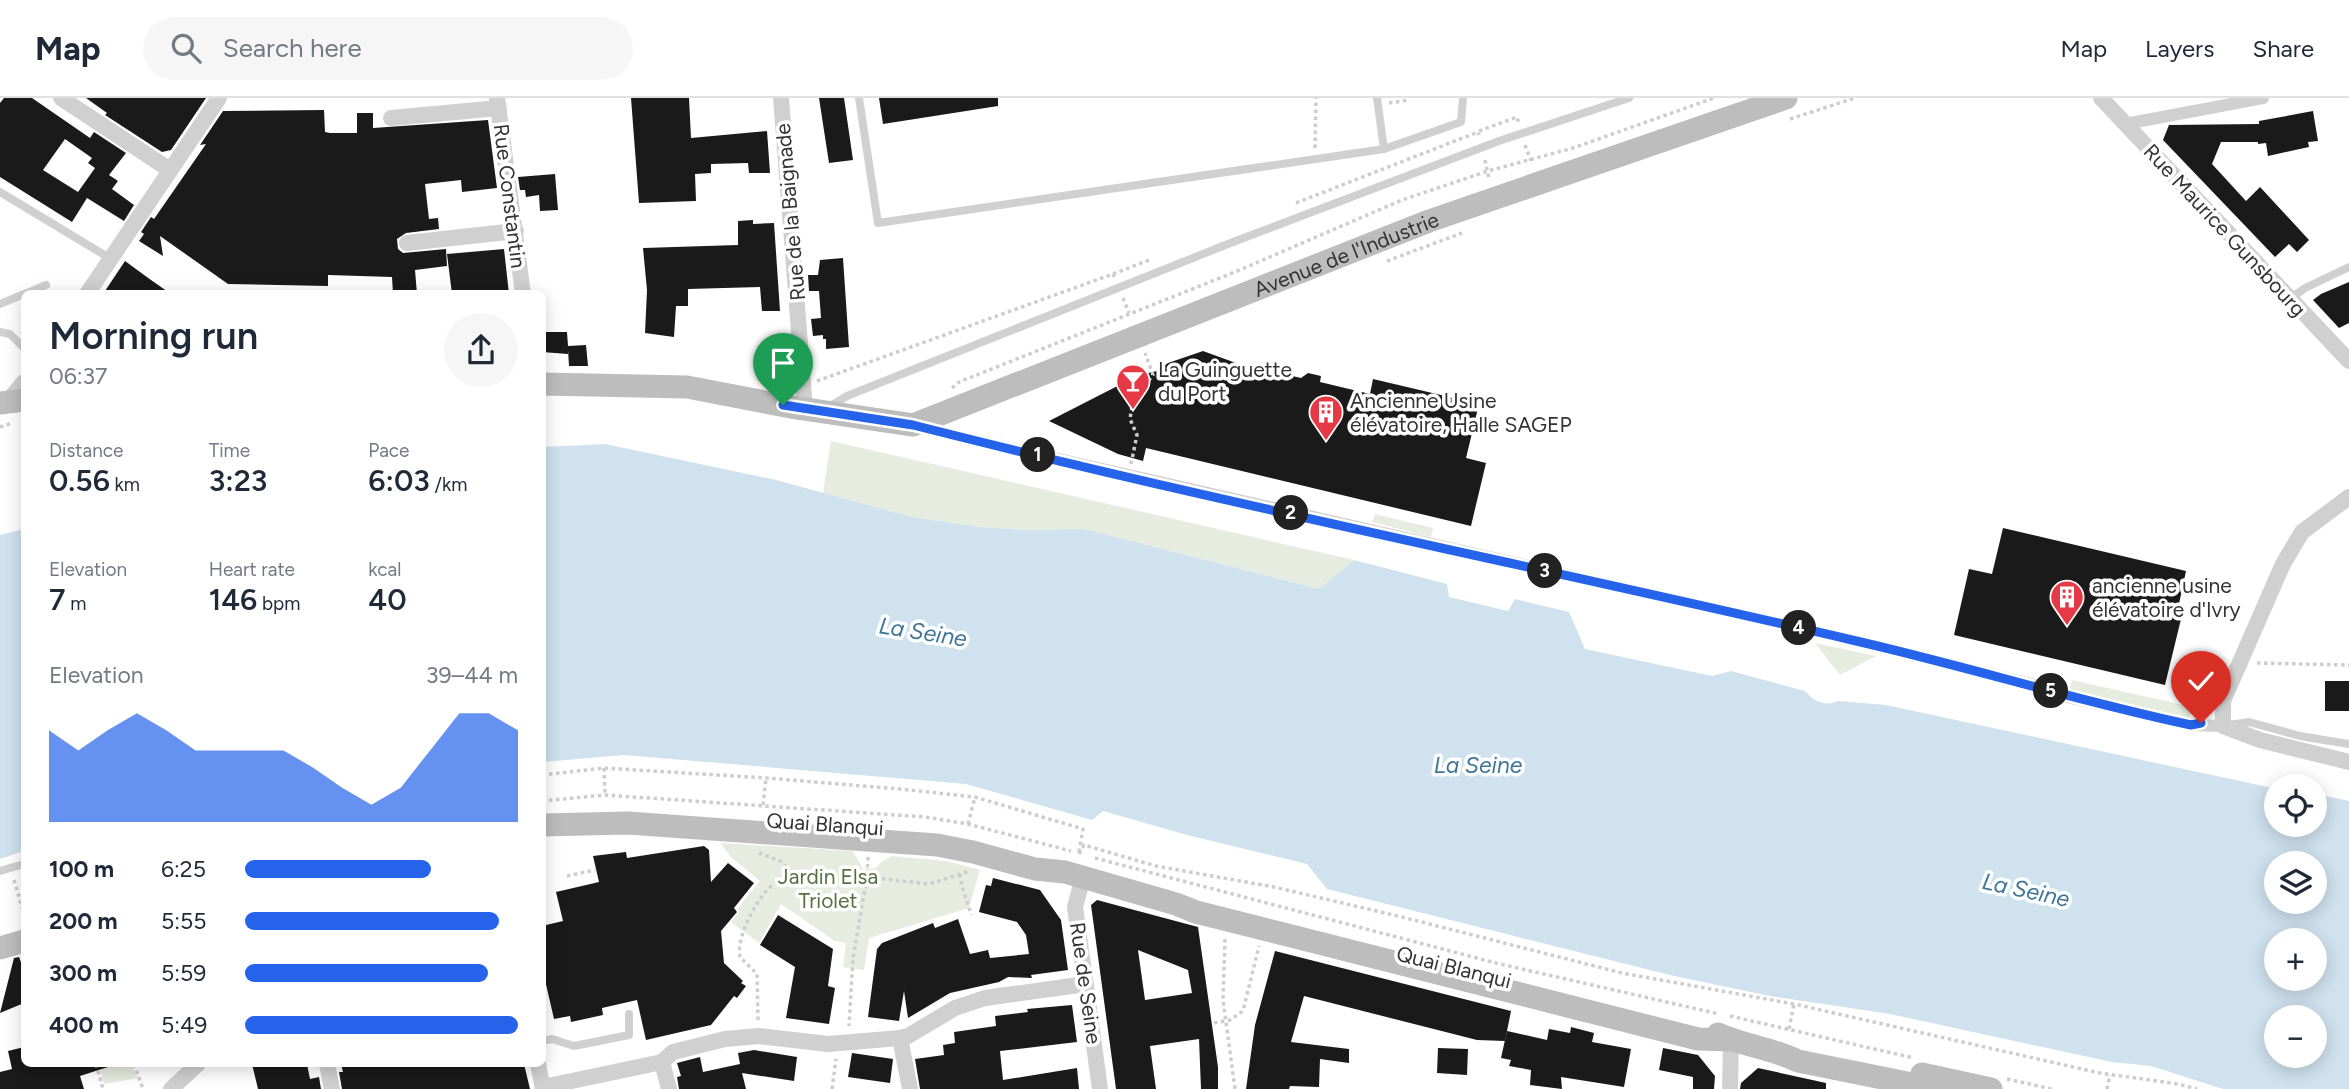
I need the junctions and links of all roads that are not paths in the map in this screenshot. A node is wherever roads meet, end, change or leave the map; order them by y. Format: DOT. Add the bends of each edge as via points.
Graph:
graph roads {
  1 [pos="61,98"];
  2 [pos="219,98"];
  3 [pos="780,98"];
  4 [pos="859,98"];
  5 [pos="1463,98"];
  6 [pos="1629,98"];
  7 [pos="1786,98"];
  8 [pos="2101,98"];
  9 [pos="2263,98"];
  10 [pos="1377,102"];
  11 [pos="498,103"];
  12 [pos="391,118"];
  13 [pos="2125,124"];
  14 [pos="1384,149"];
  15 [pos="170,170"];
  16 [pos="0,192"];
  17 [pos="516,231"];
  18 [pos="407,243"];
  19 [pos="111,259"];
  20 [pos="2349,267"];
  21 [pos="46,285"];
  22 [pos="34,290"];
  23 [pos="90,290"];
  24 [pos="523,290"];
  25 [pos="21,296"];
  26 [pos="2290,299"];
  27 [pos="0,304"];
  28 [pos="0,332"];
  29 [pos="21,345"];
  30 [pos="2349,361"];
  31 [pos="546,384"];
  32 [pos="21,387"];
  33 [pos="11,402"];
  34 [pos="814,410"];
  35 [pos="913,425"];
  36 [pos="2349,497"];
  37 [pos="2223,726"];
  38 [pos="2349,744"];
  39 [pos="2349,762"];
  40 [pos="546,825"];
  41 [pos="21,865"];
  42 [pos="0,872"];
  43 [pos="1074,875"];
  44 [pos="1086,984"];
  45 [pos="629,1014"];
  46 [pos="900,1038"];
  47 [pos="546,1040"];
  48 [pos="1731,1040"];
  49 [pos="1783,1054"];
  50 [pos="663,1062"];
  51 [pos="195,1067"];
  52 [pos="328,1067"];
  53 [pos="539,1067"];
  54 [pos="543,1088"];
  55 [pos="171,1089"];
  56 [pos="332,1089"];
  57 [pos="669,1089"];
  58 [pos="910,1089"];
  59 [pos="1100,1089"];
  60 [pos="1730,1089"];
  61 [pos="1937,1089"];
  62 [pos="1991,1089"];
  1 -- 15 [label="street"];
  2 -- 15 [label="street"];
  3 -- 34 [label="street, Rue de la Baignade" via="803,383"];
  4 -- 14 [label="lane" via="878,223"];
  5 -- 14 [label="lane" via="1461,122"];
  6 -- 34 [label="lane" via="1491,144"];
  7 -- 35 [label="main road, Avenue de l'Industrie" via="1429,222"];
  8 -- 13 [label="street, Rue Maurice Gunsbourg"];
  9 -- 13 [label="street"];
  10 -- 14 [label="lane"];
  11 -- 12 [label="street"];
  11 -- 17 [label="street, Rue Constantin"];
  13 -- 26 [label="street, Rue Maurice Gunsbourg"];
  15 -- 19 [label="street"];
  16 -- 19 [label="lane"];
  17 -- 18 [label="street"];
  17 -- 24 [label="street, Rue Constantin"];
  19 -- 23 [label="street"];
  20 -- 26 [label="lane"];
  21 -- 22 [label="lane"];
  25 -- 27 [label="lane"];
  26 -- 30 [label="street, Rue Maurice Gunsbourg"];
  28 -- 29 [label="lane" via="10,334"];
  31 -- 34 [label="main road" via="687,387"];
  32 -- 33 [label="street"];
  34 -- 35 [label="main road"];
  35 -- 37 [label="street" via="1854,640 2099,704 2191,725"];
  36 -- 37 [label="street" via="2302,533 2283,564 2223,701"];
  37 -- 38 [label="lane" via="2249,722"];
  37 -- 39 [label="street"];
  40 -- 43 [label="main road, Quai Blanqui" via="580,823 597,813 618,811 936,833 1042,858"];
  41 -- 42 [label="lane"];
  43 -- 44 [label="street, Rue de Seine"];
  43 -- 48 [label="main road, Quai Blanqui" via="1176,904 1190,901 1233,910 1701,1026"];
  44 -- 46 [label="street" via="985,998 955,1008"];
  44 -- 59 [label="street, Rue de Seine"];
  45 -- 47 [label="lane" via="629,1035 574,1046"];
  46 -- 50 [label="street" via="843,1043 759,1036 725,1039 673,1052"];
  46 -- 58 [label="street"];
  48 -- 49 [label="main road, Quai Blanqui"];
  48 -- 60 [label="street"];
  49 -- 61 [label="main road, Quai Blanqui" via="1798,1061"];
  49 -- 62 [label="main road, Quai Blanqui" via="1811,1051"];
  50 -- 54 [label="street"];
  50 -- 57 [label="street"];
  51 -- 55 [label="street"];
  52 -- 56 [label="street"];
  53 -- 54 [label="street"];
}
